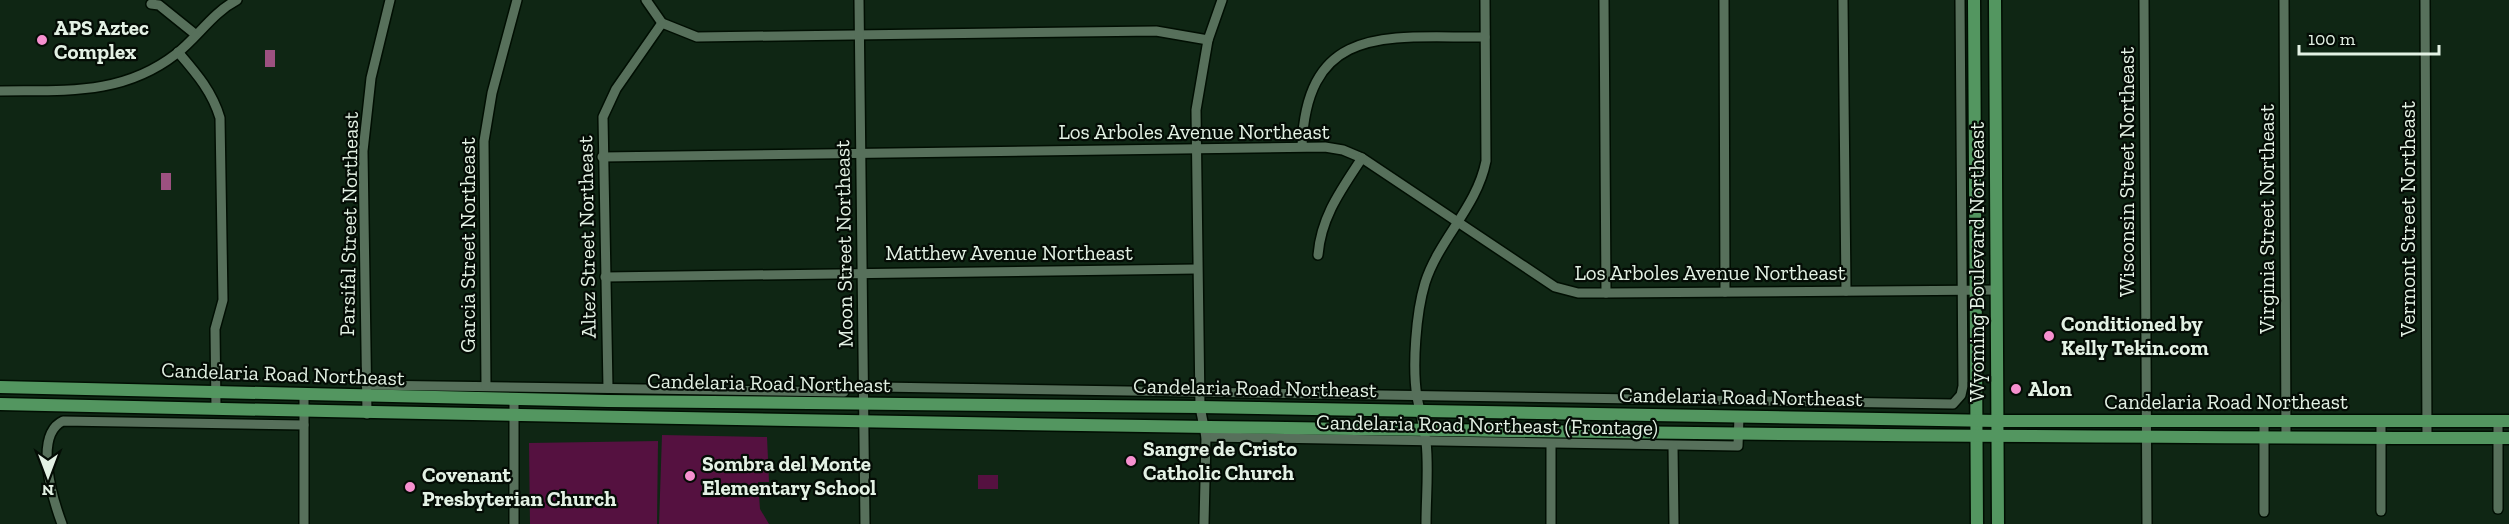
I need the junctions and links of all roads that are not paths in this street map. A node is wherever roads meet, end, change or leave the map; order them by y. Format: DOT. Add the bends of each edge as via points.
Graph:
graph roads {
  1 [pos="237,0"];
  2 [pos="390,0"];
  3 [pos="517,0"];
  4 [pos="646,0"];
  5 [pos="859,0"];
  6 [pos="1222,0"];
  7 [pos="1485,0"];
  8 [pos="1604,0"];
  9 [pos="1724,0"];
  10 [pos="1843,0"];
  11 [pos="1960,0"];
  12 [pos="1974,0"];
  13 [pos="1995,0"];
  14 [pos="2144,0"];
  15 [pos="2284,0"];
  16 [pos="2425,0"];
  17 [pos="151,4"];
  18 [pos="662,23"];
  19 [pos="195,34"];
  20 [pos="860,34"];
  21 [pos="1485,37"];
  22 [pos="1208,40"];
  23 [pos="178,52"];
  24 [pos="0,91"];
  25 [pos="1302,146"];
  26 [pos="1196,147"];
  27 [pos="861,154"];
  28 [pos="602,157"];
  29 [pos="1362,158"];
  30 [pos="1457,223"];
  31 [pos="1317,255"];
  32 [pos="1197,269"];
  33 [pos="863,272"];
  34 [pos="605,277"];
  35 [pos="1962,289"];
  36 [pos="1976,289"];
  37 [pos="1996,290"];
  38 [pos="1846,291"];
  39 [pos="1725,292"];
  40 [pos="1606,293"];
  41 [pos="486,386"];
  42 [pos="0,387"];
  43 [pos="879,387"];
  44 [pos="608,388"];
  45 [pos="366,390"];
  46 [pos="216,391"];
  47 [pos="844,392"];
  48 [pos="1200,392"];
  49 [pos="304,394"];
  50 [pos="1417,396"];
  51 [pos="514,399"];
  52 [pos="0,404"];
  53 [pos="864,405"];
  54 [pos="1200,407"];
  55 [pos="216,408"];
  56 [pos="1421,410"];
  57 [pos="304,411"];
  58 [pos="367,414"];
  59 [pos="1739,416"];
  60 [pos="514,417"];
  61 [pos="1976,421"];
  62 [pos="2146,421"];
  63 [pos="2381,421"];
  64 [pos="2427,421"];
  65 [pos="2504,421"];
  66 [pos="1997,422"];
  67 [pos="2264,422"];
  68 [pos="2286,422"];
  69 [pos="864,423"];
  70 [pos="304,424"];
  71 [pos="1423,429"];
  72 [pos="1206,431"];
  73 [pos="1739,434"];
  74 [pos="2147,437"];
  75 [pos="2264,437"];
  76 [pos="2286,437"];
  77 [pos="1976,438"];
  78 [pos="1997,438"];
  79 [pos="2381,438"];
  80 [pos="2427,438"];
  81 [pos="2504,438"];
  82 [pos="1426,442"];
  83 [pos="1551,444"];
  84 [pos="1673,446"];
  85 [pos="2499,509"];
  86 [pos="2381,511"];
  87 [pos="2264,512"];
  88 [pos="62,524"];
  89 [pos="304,524"];
  90 [pos="514,524"];
  91 [pos="865,524"];
  92 [pos="1204,524"];
  93 [pos="1426,524"];
  94 [pos="1551,524"];
  95 [pos="1674,524"];
  96 [pos="1977,524"];
  97 [pos="1998,524"];
  98 [pos="2147,524"];
  1 -- 19 [label="street"];
  2 -- 45 [label="street, Parsifal Street Northeast" via="371,78 363,151"];
  3 -- 41 [label="street, Garcia Street Northeast" via="492,93 484,141"];
  4 -- 18 [label="street"];
  5 -- 20 [label="street, Moon Street Northeast"];
  6 -- 22 [label="street"];
  7 -- 21 [label="street"];
  8 -- 40 [label="street"];
  9 -- 39 [label="street"];
  10 -- 38 [label="street"];
  11 -- 35 [label="street"];
  12 -- 36 [label="main road, Wyoming Boulevard Northeast"];
  13 -- 37 [label="main road, Wyoming Boulevard Northeast"];
  14 -- 62 [label="street, Wisconsin Street Northeast"];
  15 -- 68 [label="street, Virginia Street Northeast"];
  16 -- 64 [label="street, Vermont Street Northeast"];
  17 -- 19 [label="street" via="159,5"];
  18 -- 20 [label="street" via="698,37"];
  18 -- 28 [label="street, Altez Street Northeast" via="616,88 603,117"];
  19 -- 23 [label="street"];
  20 -- 22 [label="street" via="1156,31"];
  20 -- 27 [label="street, Moon Street Northeast"];
  21 -- 25 [label="street" via="1385,39 1358,45 1335,58 1308,96"];
  21 -- 30 [label="street" via="1486,161 1476,192"];
  22 -- 26 [label="street" via="1196,110"];
  23 -- 24 [label="street" via="145,75 125,83 74,90"];
  23 -- 46 [label="street" via="215,99 220,118 223,300 215,329"];
  25 -- 26 [label="street, Los Arboles Avenue Northeast"];
  25 -- 29 [label="street, Los Arboles Avenue Northeast" via="1343,150"];
  26 -- 27 [label="street, Los Arboles Avenue Northeast"];
  26 -- 32 [label="street"];
  27 -- 28 [label="street, Los Arboles Avenue Northeast"];
  27 -- 33 [label="street, Moon Street Northeast"];
  28 -- 34 [label="street, Altez Street Northeast"];
  29 -- 30 [label="street, Los Arboles Avenue Northeast"];
  29 -- 31 [label="street" via="1327,213"];
  30 -- 40 [label="street, Los Arboles Avenue Northeast" via="1555,287 1578,293"];
  30 -- 50 [label="street" via="1440,250 1420,303"];
  32 -- 33 [label="street, Matthew Avenue Northeast"];
  32 -- 48 [label="street"];
  33 -- 34 [label="street, Matthew Avenue Northeast"];
  33 -- 53 [label="street, Moon Street Northeast"];
  34 -- 44 [label="street, Altez Street Northeast"];
  35 -- 36 [label="street, Los Arboles Avenue Northeast"];
  35 -- 38 [label="street, Los Arboles Avenue Northeast"];
  35 -- 50 [label="street" via="1962,386 1961,395 1953,404"];
  36 -- 37 [label="street, Los Arboles Avenue Northeast"];
  36 -- 61 [label="main road, Wyoming Boulevard Northeast"];
  37 -- 66 [label="main road, Wyoming Boulevard Northeast"];
  38 -- 39 [label="street, Los Arboles Avenue Northeast"];
  39 -- 40 [label="street, Los Arboles Avenue Northeast"];
  41 -- 44 [label="street"];
  41 -- 45 [label="street"];
  42 -- 46 [label="main road, Candelaria Road Northeast"];
  43 -- 48 [label="street"];
  44 -- 47 [label="street"];
  45 -- 49 [label="main road, Candelaria Road Northeast"];
  45 -- 51 [label="main road, Candelaria Road Northeast"];
  45 -- 58 [label="street, Parsifal Street Northeast"];
  46 -- 49 [label="main road, Candelaria Road Northeast"];
  46 -- 55 [label="street"];
  48 -- 50 [label="street"];
  48 -- 54 [label="street"];
  49 -- 57 [label="street"];
  50 -- 56 [label="street"];
  51 -- 53 [label="main road, Candelaria Road Northeast"];
  51 -- 60 [label="street"];
  52 -- 55 [label="main road, Candelaria Road Northeast"];
  53 -- 54 [label="main road, Candelaria Road Northeast"];
  53 -- 69 [label="street, Moon Street Northeast"];
  54 -- 56 [label="main road, Candelaria Road Northeast"];
  54 -- 72 [label="street"];
  55 -- 57 [label="main road, Candelaria Road Northeast"];
  56 -- 59 [label="main road, Candelaria Road Northeast"];
  56 -- 71 [label="street"];
  57 -- 58 [label="main road, Candelaria Road Northeast"];
  57 -- 70 [label="street"];
  58 -- 60 [label="main road, Candelaria Road Northeast"];
  59 -- 61 [label="main road, Candelaria Road Northeast"];
  59 -- 73 [label="street"];
  60 -- 69 [label="main road, Candelaria Road Northeast"];
  60 -- 90 [label="street"];
  61 -- 66 [label="main road, Candelaria Road Northeast"];
  61 -- 77 [label="main road, Wyoming Boulevard Northeast"];
  62 -- 66 [label="main road, Candelaria Road Northeast"];
  62 -- 67 [label="main road, Candelaria Road Northeast"];
  62 -- 74 [label="street, Wisconsin Street Northeast"];
  63 -- 64 [label="main road, Candelaria Road Northeast"];
  63 -- 68 [label="main road, Candelaria Road Northeast"];
  63 -- 79 [label="street"];
  64 -- 65 [label="main road, Candelaria Road Northeast"];
  64 -- 80 [label="street, Vermont Street Northeast"];
  65 -- 81 [label="street"];
  66 -- 78 [label="main road, Wyoming Boulevard Northeast"];
  67 -- 68 [label="main road, Candelaria Road Northeast"];
  67 -- 75 [label="street"];
  68 -- 76 [label="street, Virginia Street Northeast"];
  69 -- 72 [label="main road, Candelaria Road Northeast"];
  69 -- 91 [label="street, Moon Street Northeast"];
  70 -- 88 [label="street" via="63,421 55,425 49,443 48,472"];
  70 -- 89 [label="street"];
  71 -- 72 [label="main road, Candelaria Road Northeast"];
  71 -- 73 [label="main road, Candelaria Road Northeast"];
  71 -- 82 [label="street"];
  72 -- 82 [label="street, Candelaria Road Northeast (Frontage)"];
  72 -- 92 [label="street"];
  73 -- 77 [label="main road, Candelaria Road Northeast"];
  73 -- 84 [label="street, Candelaria Road Northeast (Frontage)" via="1738,446"];
  74 -- 75 [label="main road, Candelaria Road Northeast"];
  74 -- 78 [label="main road, Candelaria Road Northeast"];
  74 -- 98 [label="street, Wisconsin Street Northeast"];
  75 -- 76 [label="main road, Candelaria Road Northeast"];
  75 -- 87 [label="street"];
  76 -- 79 [label="main road, Candelaria Road Northeast"];
  77 -- 78 [label="main road, Candelaria Road Northeast"];
  77 -- 96 [label="main road, Wyoming Boulevard Northeast"];
  78 -- 97 [label="main road, Wyoming Boulevard Northeast"];
  79 -- 80 [label="main road, Candelaria Road Northeast"];
  79 -- 86 [label="street"];
  80 -- 81 [label="main road, Candelaria Road Northeast"];
  81 -- 85 [label="street"];
  82 -- 83 [label="street, Candelaria Road Northeast (Frontage)"];
  82 -- 93 [label="street"];
  83 -- 84 [label="street, Candelaria Road Northeast (Frontage)"];
  83 -- 94 [label="street"];
  84 -- 95 [label="street"];
}
